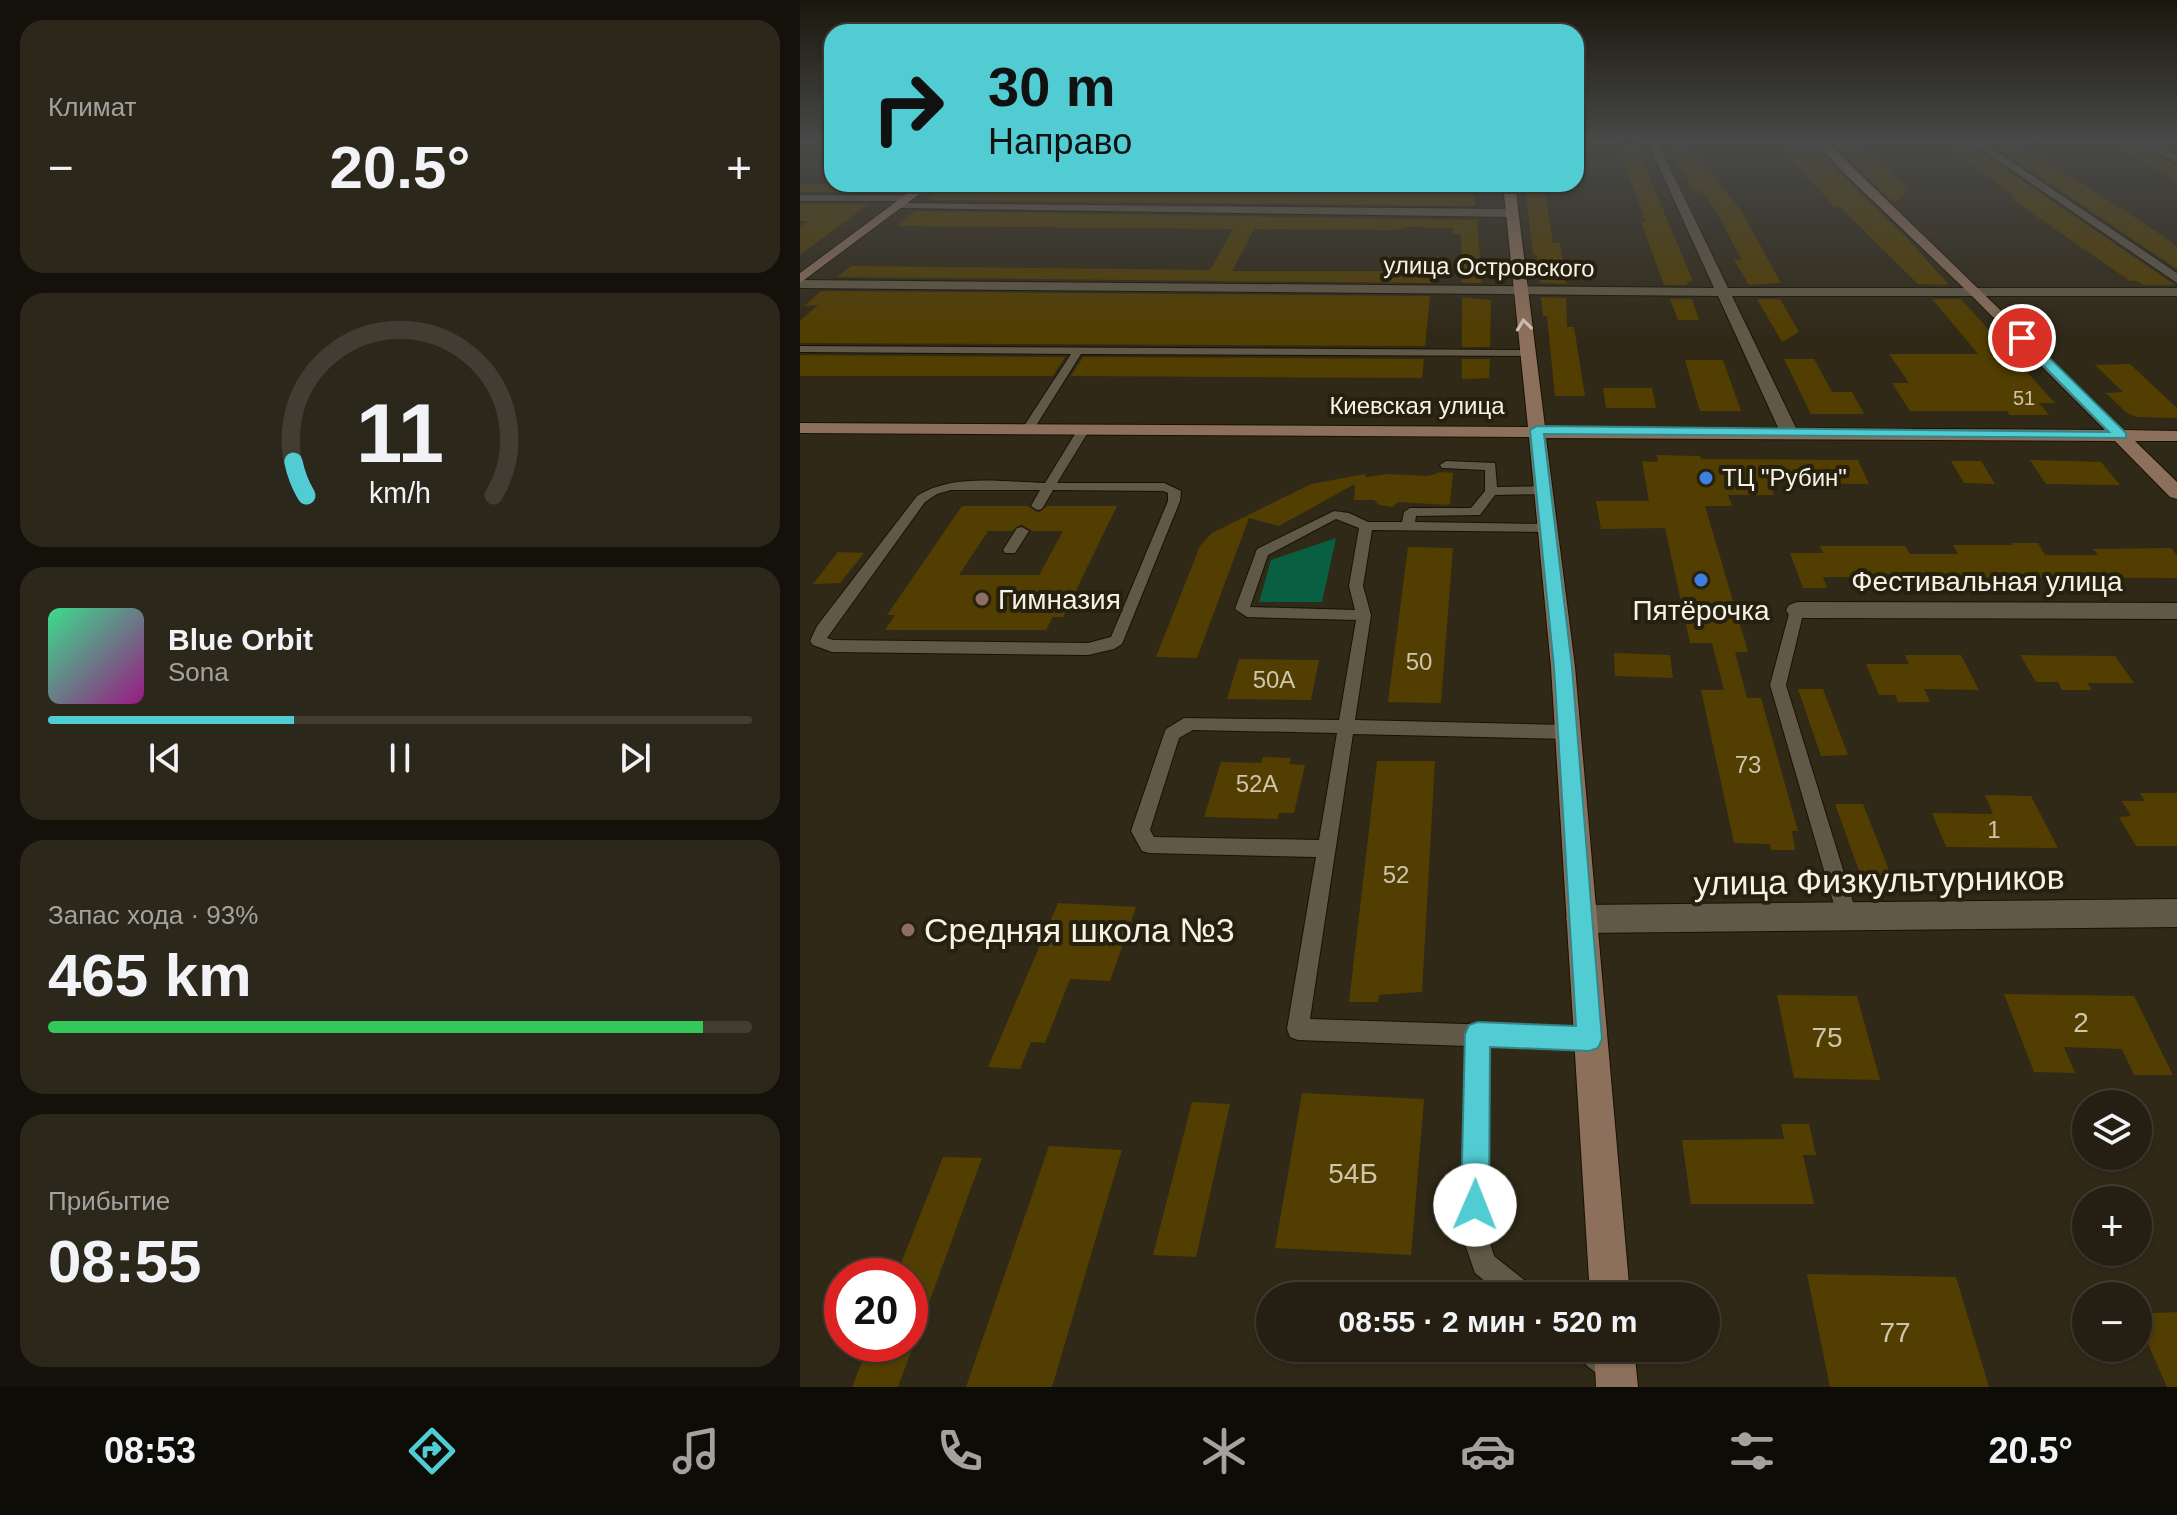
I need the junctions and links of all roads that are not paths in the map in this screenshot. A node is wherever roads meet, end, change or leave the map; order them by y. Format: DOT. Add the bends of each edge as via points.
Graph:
graph roads {
  1 [pos="896,208"];
  2 [pos="1220,208"];
  3 [pos="1511,208"];
  4 [pos="1684,208"];
  5 [pos="1887,208"];
  6 [pos="2072,208"];
  7 [pos="1511,213"];
  8 [pos="2177,279"];
  9 [pos="800,281"];
  10 [pos="1520,290"];
  11 [pos="1724,292"];
  12 [pos="2177,292"];
  13 [pos="1978,294"];
  14 [pos="800,349"];
  15 [pos="1078,351"];
  16 [pos="1528,353"];
  17 [pos="800,428"];
  18 [pos="1028,429"];
  19 [pos="1084,429"];
  20 [pos="1537,430"];
  21 [pos="1789,432"];
  22 [pos="2121,436"];
  23 [pos="2177,436"];
  24 [pos="1446,465"];
  25 [pos="1050,486"];
  26 [pos="1544,490"];
  27 [pos="1491,491"];
  28 [pos="2177,493"];
  29 [pos="1037,506"];
  30 [pos="1366,526"];
  31 [pos="1408,527"];
  32 [pos="1549,528"];
  33 [pos="1022,531"];
  34 [pos="1010,550"];
  35 [pos="1797,610"];
  36 [pos="2177,611"];
  37 [pos="1364,615"];
  38 [pos="1347,725"];
  39 [pos="1568,732"];
  40 [pos="1327,849"];
  41 [pos="2177,913"];
  42 [pos="1847,915"];
  43 [pos="1581,919"];
  44 [pos="1478,1034"];
  45 [pos="1589,1039"];
  46 [pos="1506,1282"];
  47 [pos="1609,1282"];
  1 -- 9 [label="street"];
  2 -- 7 [label="street"];
  3 -- 7 [label="street"];
  4 -- 11 [label="street"];
  5 -- 13 [label="street"];
  6 -- 8 [label="street"];
  7 -- 10 [label="street"];
  9 -- 10 [label="street, улица Островского"];
  10 -- 11 [label="street, улица Островского"];
  16 -- 10 [label="street, one-way"];
  11 -- 13 [label="street, улица Островского"];
  11 -- 21 [label="street"];
  12 -- 13 [label="street, улица Островского"];
  13 -- 22 [label="street"];
  14 -- 15 [label="lane"];
  15 -- 16 [label="lane"];
  15 -- 18 [label="lane"];
  16 -- 20 [label="street"];
  17 -- 18 [label="street, Киевская улица"];
  18 -- 19 [label="street, Киевская улица"];
  19 -- 20 [label="street, Киевская улица"];
  19 -- 25 [label="lane"];
  20 -- 21 [label="street, Киевская улица"];
  20 -- 26 [label="street"];
  21 -- 22 [label="street, Киевская улица"];
  22 -- 23 [label="street, Киевская улица"];
  22 -- 28 [label="street"];
  24 -- 27 [label="lane" via="1491,466"];
  25 -- 25 [label="lane" via="1175,491 1117,640 1088,649 832,646 818,641 926,495 951,486"];
  25 -- 29 [label="lane"];
  26 -- 27 [label="lane"];
  26 -- 32 [label="street"];
  27 -- 31 [label="lane" via="1475,512 1410,512"];
  30 -- 31 [label="lane"];
  30 -- 37 [label="lane" via="1356,586"];
  30 -- 37 [label="lane" via="1334,515 1262,552 1242,609"];
  31 -- 32 [label="lane"];
  32 -- 39 [label="street"];
  33 -- 34 [label="lane"];
  35 -- 36 [label="street, Фестивальная улица"];
  35 -- 42 [label="lane" via="1778,685"];
  37 -- 38 [label="lane"];
  38 -- 39 [label="lane"];
  38 -- 40 [label="lane"];
  38 -- 40 [label="lane" via="1190,723 1172,734 1140,831 1149,845"];
  39 -- 43 [label="street"];
  40 -- 44 [label="lane" via="1298,1029"];
  41 -- 42 [label="street, улица Физкультурников"];
  42 -- 43 [label="street, улица Физкультурников"];
  43 -- 45 [label="street"];
  44 -- 45 [label="lane"];
  44 -- 46 [label="lane" via="1474,1233 1484,1264"];
  45 -- 47 [label="street"];
}
